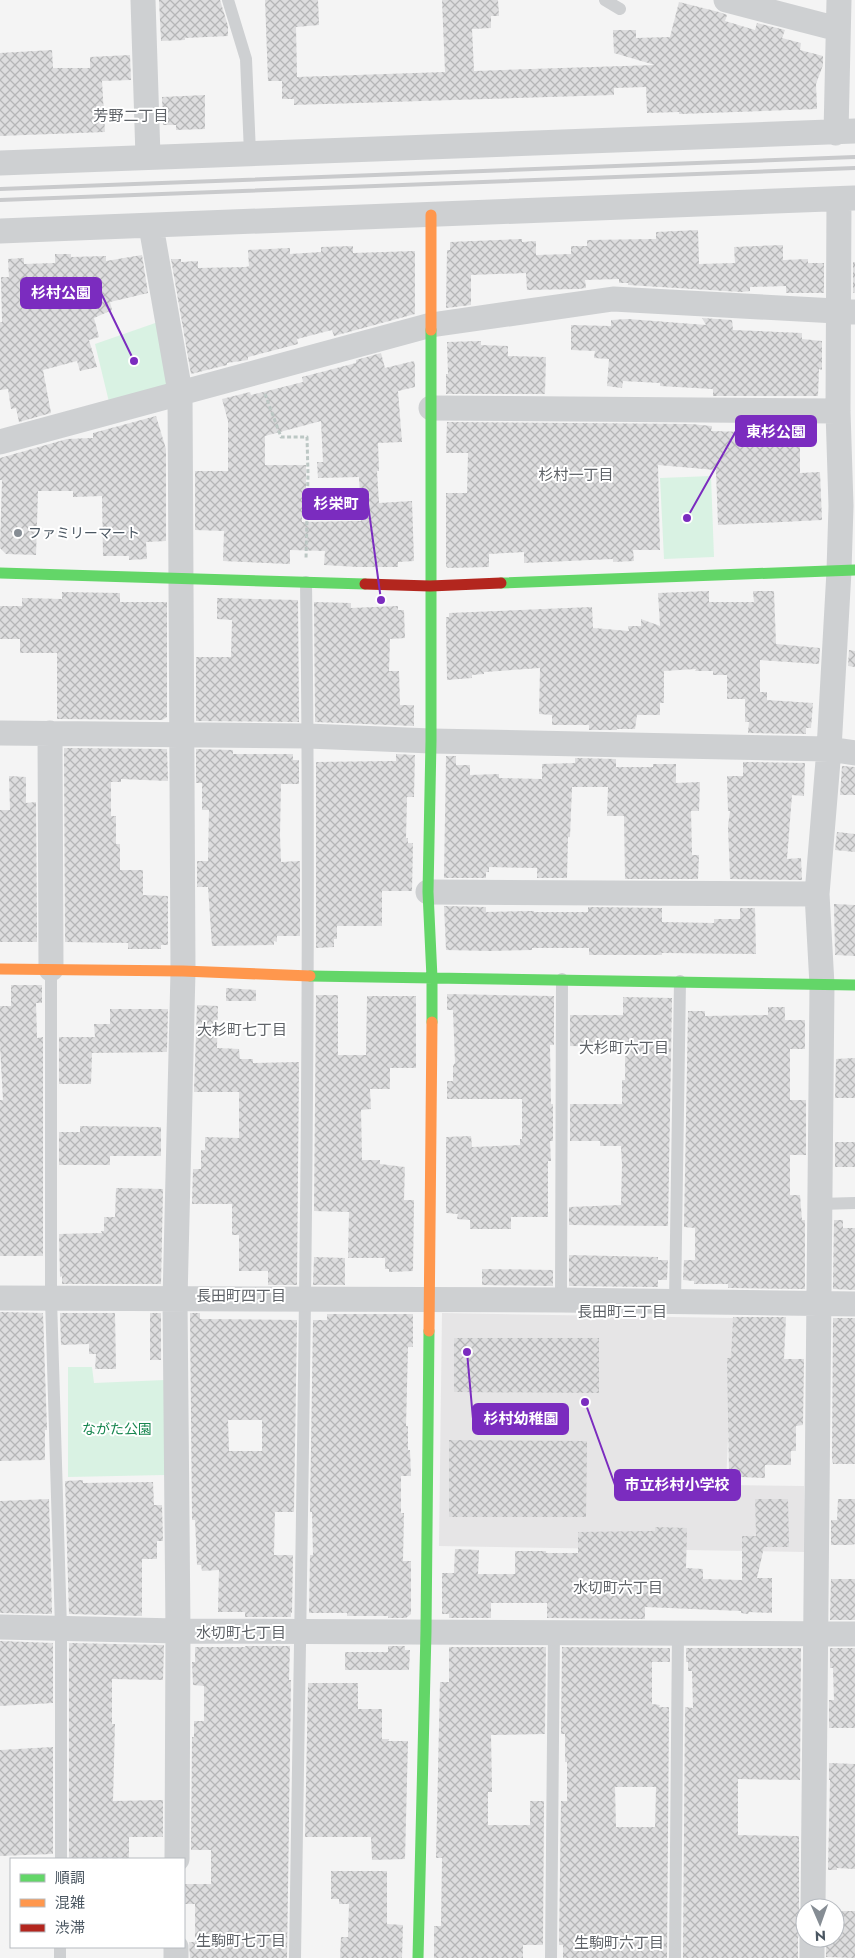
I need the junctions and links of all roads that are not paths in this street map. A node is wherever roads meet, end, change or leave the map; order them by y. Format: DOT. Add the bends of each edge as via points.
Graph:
graph roads {
  1 [pos="143,0"];
  2 [pos="228,0"];
  3 [pos="605,0"];
  4 [pos="726,0"];
  5 [pos="839,0"];
  6 [pos="620,9"];
  7 [pos="838,29"];
  8 [pos="845,132"];
  9 [pos="250,153"];
  10 [pos="148,157"];
  11 [pos="0,163"];
  12 [pos="847,199"];
  13 [pos="432,215"];
  14 [pos="151,226"];
  15 [pos="0,231"];
  16 [pos="847,311"];
  17 [pos="431,325"];
  18 [pos="180,392"];
  19 [pos="431,408"];
  20 [pos="838,411"];
  21 [pos="0,442"];
  22 [pos="848,506"];
  23 [pos="847,570"];
  24 [pos="0,573"];
  25 [pos="180,578"];
  26 [pos="306,582"];
  27 [pos="430,586"];
  28 [pos="50,732"];
  29 [pos="0,733"];
  30 [pos="181,736"];
  31 [pos="308,736"];
  32 [pos="431,741"];
  33 [pos="829,748"];
  34 [pos="855,753"];
  35 [pos="428,892"];
  36 [pos="817,894"];
  37 [pos="0,969"];
  38 [pos="51,969"];
  39 [pos="183,971"];
  40 [pos="306,976"];
  41 [pos="432,978"];
  42 [pos="562,979"];
  43 [pos="680,981"];
  44 [pos="822,985"];
  45 [pos="855,985"];
  46 [pos="855,1203"];
  47 [pos="819,1204"];
  48 [pos="0,1298"];
  49 [pos="51,1299"];
  50 [pos="175,1300"];
  51 [pos="305,1300"];
  52 [pos="428,1300"];
  53 [pos="561,1300"];
  54 [pos="675,1302"];
  55 [pos="820,1304"];
  56 [pos="855,1304"];
  57 [pos="0,1627"];
  58 [pos="61,1628"];
  59 [pos="178,1631"];
  60 [pos="300,1631"];
  61 [pos="426,1631"];
  62 [pos="554,1631"];
  63 [pos="678,1632"];
  64 [pos="816,1634"];
  65 [pos="855,1634"];
  66 [pos="61,1858"];
  67 [pos="177,1858"];
  68 [pos="813,1898"];
  69 [pos="295,1958"];
  70 [pos="418,1958"];
  71 [pos="551,1958"];
  72 [pos="675,1958"];
  1 -- 10 [label="street"];
  2 -- 9 [label="lane" via="246,59"];
  3 -- 6 [label="lane"];
  4 -- 7 [label="street"];
  5 -- 7 [label="street"];
  7 -- 8 [label="street"];
  8 -- 9 [label="street"];
  9 -- 10 [label="street"];
  10 -- 11 [label="street"];
  12 -- 13 [label="street"];
  12 -- 16 [label="street"];
  13 -- 14 [label="street"];
  13 -- 17 [label="street"];
  14 -- 15 [label="street"];
  14 -- 18 [label="street"];
  16 -- 17 [label="street" via="613,299"];
  16 -- 20 [label="street"];
  17 -- 18 [label="street"];
  17 -- 19 [label="street"];
  18 -- 21 [label="street"];
  18 -- 25 [label="street"];
  19 -- 20 [label="street"];
  19 -- 27 [label="street"];
  20 -- 22 [label="street"];
  22 -- 23 [label="street"];
  23 -- 27 [label="street"];
  23 -- 33 [label="street"];
  24 -- 25 [label="street"];
  25 -- 26 [label="street"];
  25 -- 30 [label="street"];
  26 -- 27 [label="street"];
  26 -- 31 [label="lane"];
  27 -- 32 [label="street"];
  28 -- 29 [label="street"];
  28 -- 30 [label="street"];
  28 -- 38 [label="street"];
  30 -- 31 [label="street"];
  30 -- 39 [label="street"];
  31 -- 32 [label="street"];
  31 -- 40 [label="lane"];
  32 -- 33 [label="street"];
  32 -- 35 [label="street"];
  33 -- 34 [label="street"];
  33 -- 36 [label="street"];
  35 -- 36 [label="street"];
  35 -- 41 [label="street"];
  36 -- 44 [label="street"];
  37 -- 38 [label="street"];
  38 -- 39 [label="street"];
  38 -- 49 [label="lane"];
  39 -- 40 [label="street"];
  39 -- 50 [label="street"];
  40 -- 41 [label="street"];
  40 -- 51 [label="lane"];
  41 -- 42 [label="street"];
  41 -- 52 [label="street"];
  42 -- 43 [label="street"];
  42 -- 53 [label="lane"];
  43 -- 44 [label="street"];
  43 -- 54 [label="lane"];
  44 -- 45 [label="street"];
  44 -- 47 [label="street"];
  46 -- 47 [label="lane"];
  47 -- 55 [label="street"];
  48 -- 49 [label="street"];
  49 -- 50 [label="street"];
  49 -- 58 [label="lane"];
  50 -- 51 [label="street"];
  50 -- 59 [label="street"];
  51 -- 52 [label="street"];
  51 -- 60 [label="lane"];
  52 -- 53 [label="street"];
  52 -- 61 [label="street"];
  53 -- 54 [label="street"];
  54 -- 55 [label="street"];
  55 -- 56 [label="street"];
  55 -- 64 [label="street"];
  57 -- 58 [label="street"];
  58 -- 59 [label="street"];
  58 -- 66 [label="lane"];
  59 -- 60 [label="street"];
  59 -- 67 [label="street"];
  60 -- 61 [label="street"];
  60 -- 69 [label="lane"];
  61 -- 62 [label="street"];
  61 -- 70 [label="street"];
  62 -- 63 [label="street"];
  62 -- 71 [label="lane"];
  63 -- 64 [label="street"];
  63 -- 72 [label="lane"];
  64 -- 65 [label="street"];
  64 -- 68 [label="street"];
}
